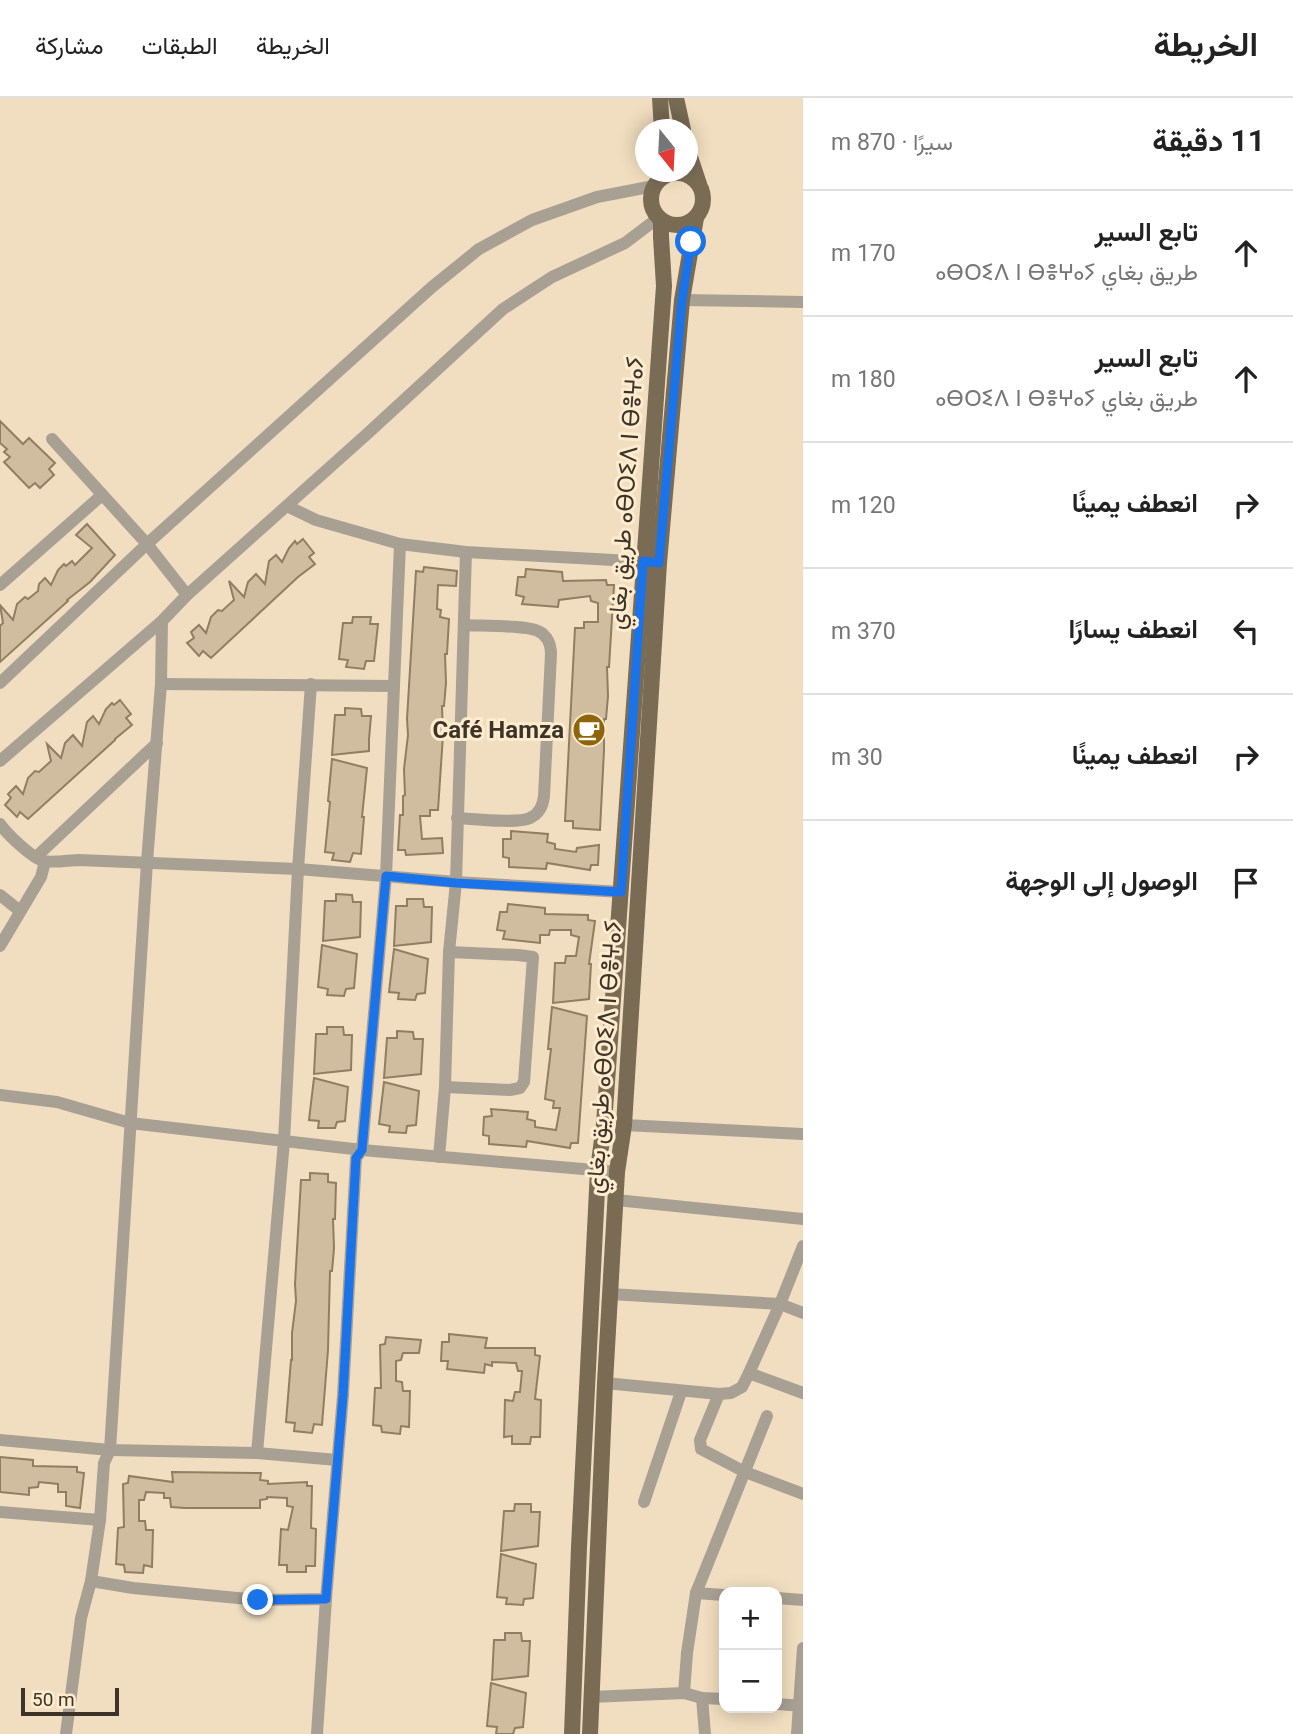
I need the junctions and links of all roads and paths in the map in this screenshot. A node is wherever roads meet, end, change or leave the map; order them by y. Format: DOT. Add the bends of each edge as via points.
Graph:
graph roads {
  1 [pos="660,98"];
  2 [pos="677,98"];
  3 [pos="661,119"];
  4 [pos="681,119"];
  5 [pos="650,182"];
  6 [pos="656,182"];
  7 [pos="695,182"];
  8 [pos="698,182"];
  9 [pos="699,186"];
  10 [pos="696,218"];
  11 [pos="660,219"];
  12 [pos="682,300"];
  13 [pos="803,302"];
  14 [pos="52,439"];
  15 [pos="102,495"];
  16 [pos="287,506"];
  17 [pos="147,544"];
  18 [pos="400,544"];
  19 [pos="466,552"];
  20 [pos="651,562"];
  21 [pos="0,585"];
  22 [pos="187,595"];
  23 [pos="162,621"];
  24 [pos="464,625"];
  25 [pos="0,683"];
  26 [pos="161,684"];
  27 [pos="311,684"];
  28 [pos="394,686"];
  29 [pos="157,743"];
  30 [pos="0,761"];
  31 [pos="457,818"];
  32 [pos="0,824"];
  33 [pos="40,859"];
  34 [pos="147,862"];
  35 [pos="298,869"];
  36 [pos="386,876"];
  37 [pos="456,883"];
  38 [pos="621,892"];
  39 [pos="0,895"];
  40 [pos="20,911"];
  41 [pos="0,946"];
  42 [pos="449,952"];
  43 [pos="445,1087"];
  44 [pos="0,1095"];
  45 [pos="130,1123"];
  46 [pos="624,1125"];
  47 [pos="803,1134"];
  48 [pos="284,1140"];
  49 [pos="362,1150"];
  50 [pos="439,1157"];
  51 [pos="598,1170"];
  52 [pos="617,1172"];
  53 [pos="616,1200"];
  54 [pos="803,1219"];
  55 [pos="803,1246"];
  56 [pos="610,1294"];
  57 [pos="780,1304"];
  58 [pos="803,1312"];
  59 [pos="750,1373"];
  60 [pos="605,1383"];
  61 [pos="681,1392"];
  62 [pos="803,1393"];
  63 [pos="719,1394"];
  64 [pos="767,1416"];
  65 [pos="0,1440"];
  66 [pos="110,1450"];
  67 [pos="257,1453"];
  68 [pos="337,1460"];
  69 [pos="746,1472"];
  70 [pos="803,1493"];
  71 [pos="644,1502"];
  72 [pos="0,1512"];
  73 [pos="100,1520"];
  74 [pos="91,1581"];
  75 [pos="696,1593"];
  76 [pos="719,1595"];
  77 [pos="782,1598"];
  78 [pos="326,1599"];
  79 [pos="803,1600"];
  80 [pos="803,1648"];
  81 [pos="684,1693"];
  82 [pos="591,1698"];
  83 [pos="702,1698"];
  84 [pos="719,1699"];
  85 [pos="782,1704"];
  86 [pos="800,1706"];
  87 [pos="66,1734"];
  88 [pos="317,1734"];
  89 [pos="572,1734"];
  90 [pos="590,1734"];
  91 [pos="705,1734"];
  92 [pos="797,1734"];
  1 -- 3 [label="main road"];
  2 -- 4 [label="main road"];
  5 -- 17 [label="street" via="532,220 479,249"];
  6 -- 11 [label="main road" via="650,200"];
  7 -- 9 [label="main road"];
  8 -- 9 [label="main road"];
  9 -- 10 [label="main road" via="702,206"];
  10 -- 11 [label="main road" via="677,226"];
  10 -- 12 [label="main road, طريق بغاي ⴰⴱⵔⵉⴷ ⵏ ⴱⴻⵖⴰⵢ"];
  11 -- 16 [label="street" via="625,243 552,276 511,303"];
  11 -- 20 [label="main road, طريق بغاي ⴰⴱⵔⵉⴷ ⵏ ⴱⴻⵖⴰⵢ" via="664,286"];
  12 -- 13 [label="street"];
  12 -- 20 [label="main road, طريق بغاي ⴰⴱⵔⵉⴷ ⵏ ⴱⴻⵖⴰⵢ"];
  14 -- 15 [label="street"];
  15 -- 17 [label="street"];
  15 -- 21 [label="street"];
  16 -- 18 [label="street" via="316,520"];
  16 -- 22 [label="street"];
  17 -- 22 [label="street"];
  17 -- 25 [label="street"];
  18 -- 19 [label="street"];
  18 -- 28 [label="street"];
  19 -- 20 [label="street"];
  19 -- 24 [label="street"];
  20 -- 38 [label="main road, طريق بغاي ⴰⴱⵔⵉⴷ ⵏ ⴱⴻⵖⴰⵢ"];
  20 -- 46 [label="main road, طريق بغاي ⴰⴱⵔⵉⴷ ⵏ ⴱⴻⵖⴰⵢ"];
  22 -- 23 [label="street"];
  23 -- 26 [label="street"];
  23 -- 30 [label="street"];
  24 -- 31 [label="street"];
  24 -- 31 [label="street" via="534,629 545,636 551,654 543,800 538,812 522,821"];
  26 -- 27 [label="street"];
  26 -- 29 [label="street"];
  27 -- 28 [label="street"];
  27 -- 35 [label="street"];
  28 -- 36 [label="street"];
  29 -- 33 [label="street"];
  29 -- 34 [label="street"];
  31 -- 37 [label="street"];
  32 -- 33 [label="street"];
  33 -- 34 [label="street"];
  33 -- 40 [label="street" via="41,877"];
  34 -- 35 [label="street"];
  34 -- 45 [label="street"];
  35 -- 36 [label="street"];
  35 -- 48 [label="street"];
  36 -- 37 [label="street"];
  36 -- 49 [label="street"];
  37 -- 38 [label="street"];
  37 -- 42 [label="street"];
  38 -- 51 [label="main road, طريق بغاي ⴰⴱⵔⵉⴷ ⵏ ⴱⴻⵖⴰⵢ"];
  39 -- 40 [label="street"];
  40 -- 41 [label="street"];
  42 -- 43 [label="street"];
  42 -- 43 [label="street" via="533,957 520,1088"];
  43 -- 50 [label="street"];
  44 -- 45 [label="street" via="57,1102"];
  45 -- 48 [label="street"];
  45 -- 66 [label="street"];
  46 -- 47 [label="street"];
  46 -- 52 [label="main road, طريق بغاي ⴰⴱⵔⵉⴷ ⵏ ⴱⴻⵖⴰⵢ"];
  48 -- 49 [label="street"];
  48 -- 67 [label="street"];
  49 -- 50 [label="street"];
  49 -- 68 [label="street" via="356,1158"];
  50 -- 51 [label="street"];
  51 -- 52 [label="street"];
  51 -- 89 [label="main road, طريق بغاي ⴰⴱⵔⵉⴷ ⵏ ⴱⴻⵖⴰⵢ"];
  52 -- 53 [label="main road, طريق بغاي ⴰⴱⵔⵉⴷ ⵏ ⴱⴻⵖⴰⵢ"];
  53 -- 54 [label="street"];
  53 -- 56 [label="main road, طريق بغاي ⴰⴱⵔⵉⴷ ⵏ ⴱⴻⵖⴰⵢ"];
  55 -- 57 [label="street"];
  56 -- 57 [label="street"];
  56 -- 60 [label="main road, طريق بغاي ⴰⴱⵔⵉⴷ ⵏ ⴱⴻⵖⴰⵢ"];
  57 -- 58 [label="street"];
  57 -- 59 [label="street"];
  59 -- 62 [label="street"];
  59 -- 63 [label="street" via="741,1387"];
  60 -- 61 [label="street"];
  60 -- 82 [label="main road, طريق بغاي ⴰⴱⵔⵉⴷ ⵏ ⴱⴻⵖⴰⵢ"];
  61 -- 63 [label="street"];
  61 -- 71 [label="street"];
  63 -- 69 [label="street" via="700,1447"];
  64 -- 69 [label="street"];
  65 -- 66 [label="street"];
  66 -- 67 [label="street"];
  66 -- 73 [label="street" via="104,1463"];
  67 -- 68 [label="street"];
  68 -- 78 [label="street"];
  69 -- 70 [label="street"];
  69 -- 75 [label="street"];
  72 -- 73 [label="street"];
  73 -- 74 [label="street"];
  74 -- 78 [label="street" via="258,1600"];
  74 -- 87 [label="street" via="81,1618"];
  75 -- 76 [label="street"];
  75 -- 81 [label="street"];
  77 -- 79 [label="street"];
  78 -- 88 [label="street"];
  80 -- 86 [label="street"];
  81 -- 82 [label="street"];
  81 -- 83 [label="street"];
  82 -- 90 [label="main road, طريق بغاي ⴰⴱⵔⵉⴷ ⵏ ⴱⴻⵖⴰⵢ"];
  83 -- 84 [label="street"];
  83 -- 91 [label="street"];
  85 -- 86 [label="street"];
  86 -- 92 [label="street"];
}
